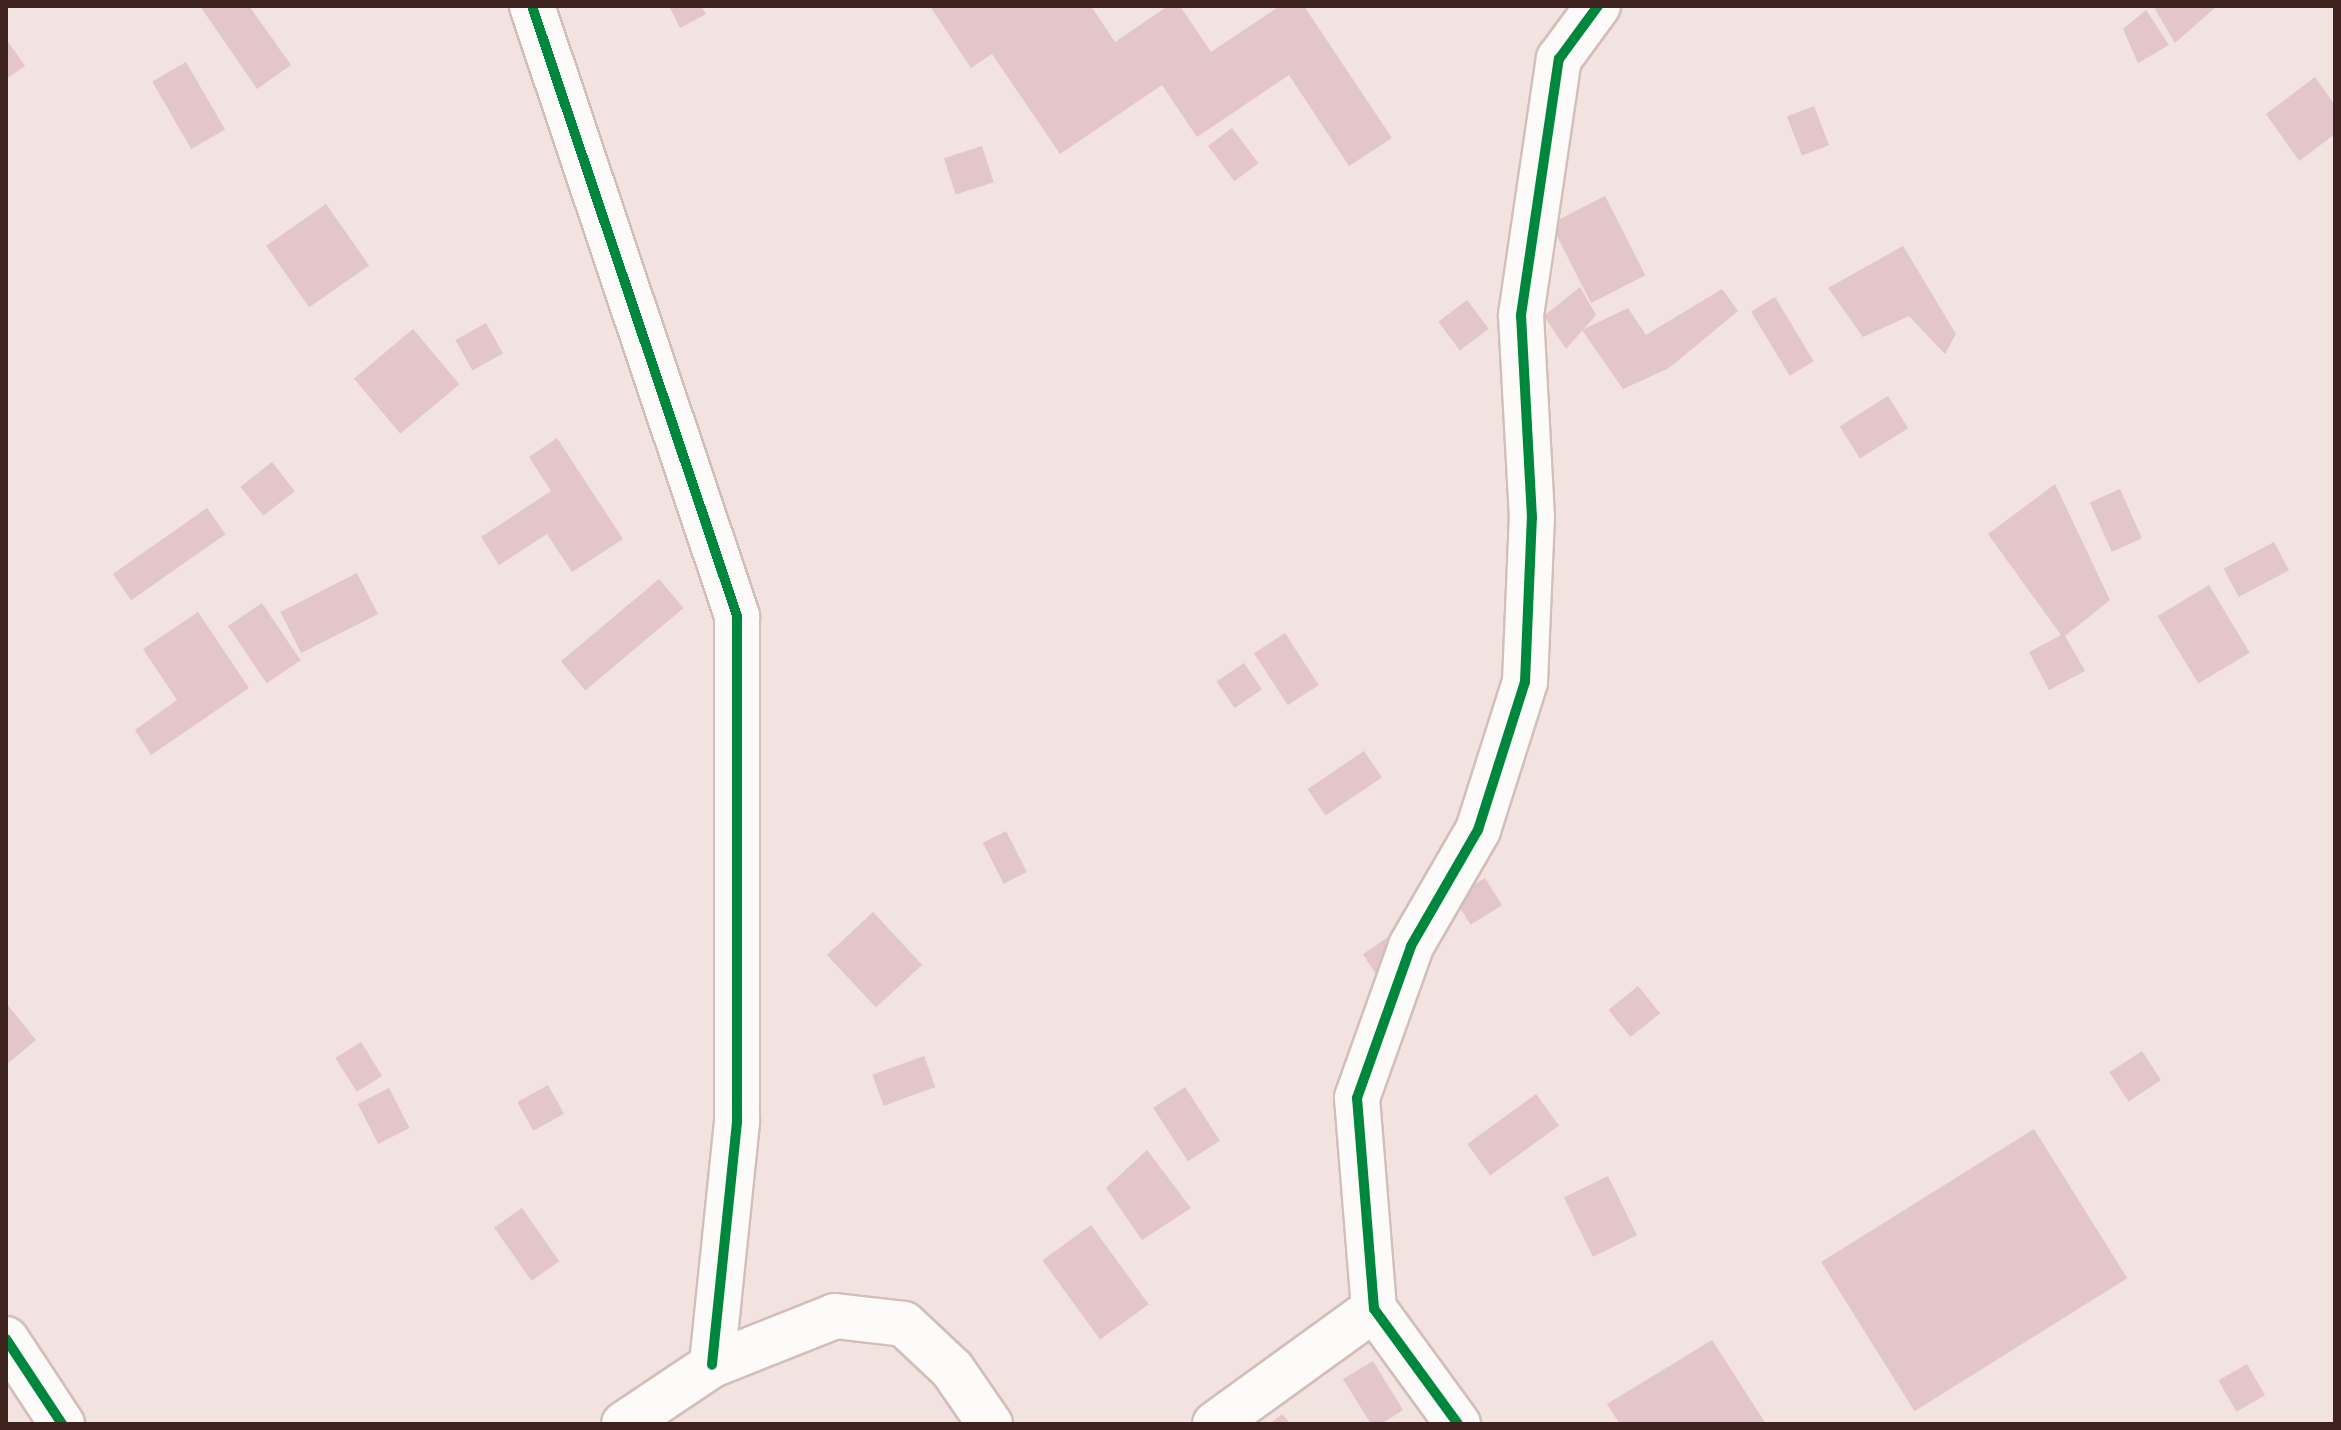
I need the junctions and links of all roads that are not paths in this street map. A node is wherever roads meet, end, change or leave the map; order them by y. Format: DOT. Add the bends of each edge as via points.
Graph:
graph roads {
  1 [pos="532,6"];
  2 [pos="1598,6"];
  3 [pos="1374,1309"];
  4 [pos="6,1339"];
  5 [pos="712,1365"];
  6 [pos="62,1424"];
  7 [pos="624,1424"];
  8 [pos="990,1424"];
  9 [pos="1215,1424"];
  10 [pos="1458,1424"];
  1 -- 5 [label="street" via="737,616 737,1122"];
  2 -- 3 [label="street" via="1559,59 1521,315 1532,518 1525,682 1478,830 1411,946 1357,1098"];
  3 -- 9 [label="street"];
  3 -- 10 [label="street"];
  4 -- 6 [label="street"];
  5 -- 7 [label="street"];
  5 -- 8 [label="street" via="835,1316 904,1324 952,1369"];
}
